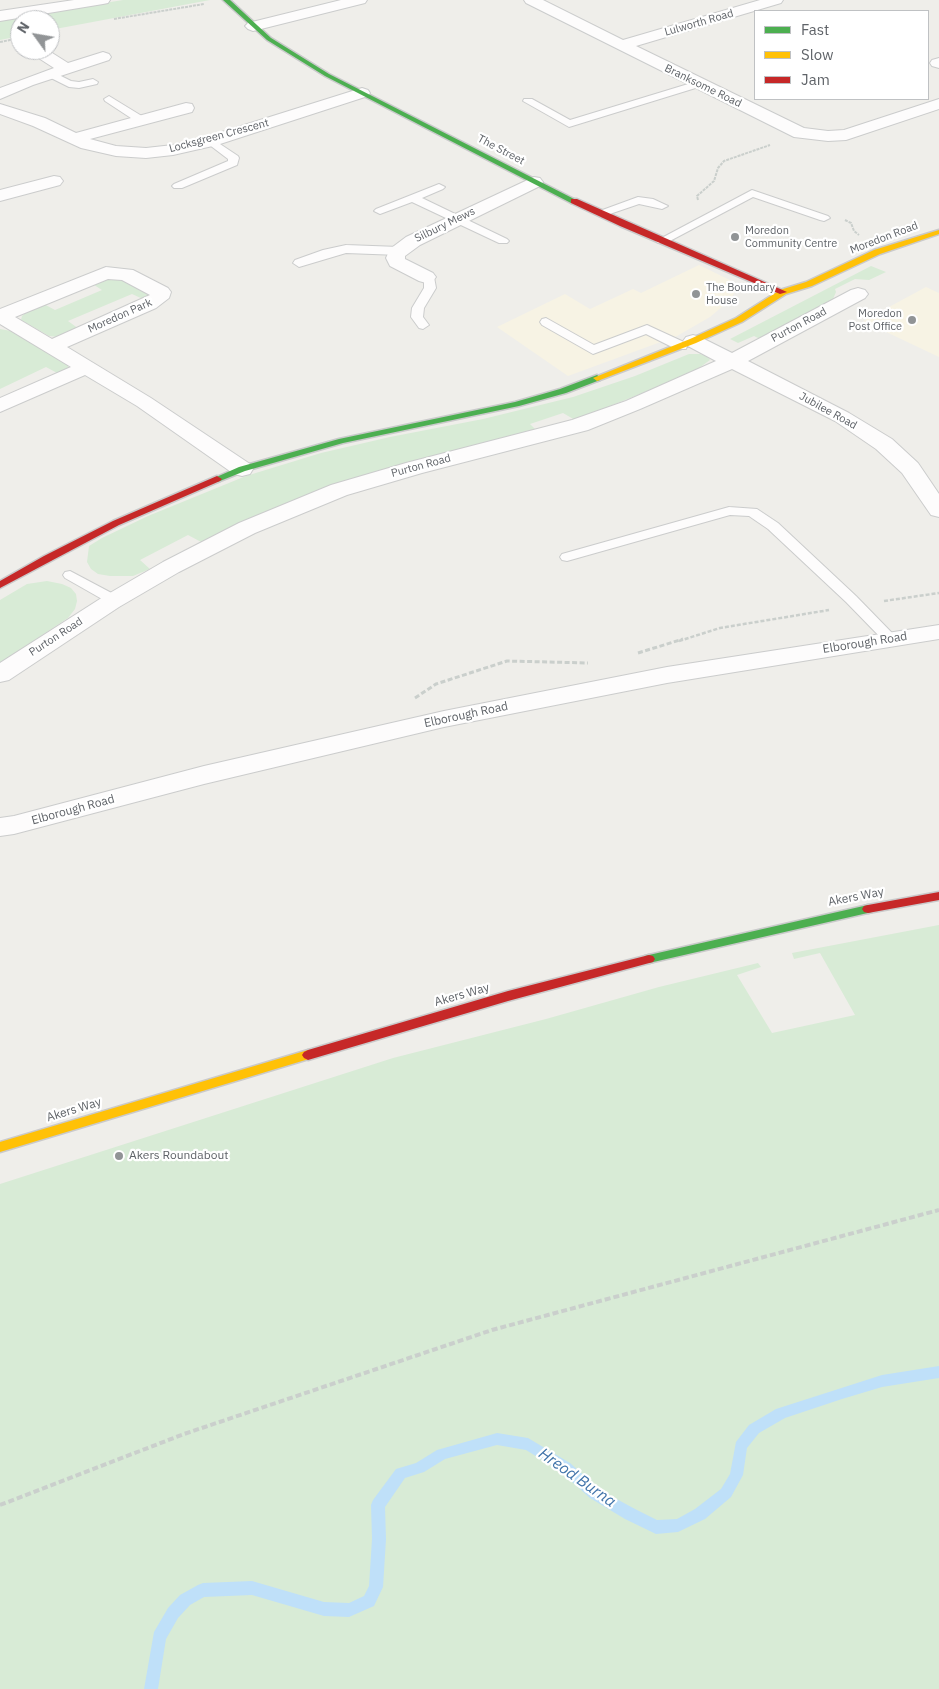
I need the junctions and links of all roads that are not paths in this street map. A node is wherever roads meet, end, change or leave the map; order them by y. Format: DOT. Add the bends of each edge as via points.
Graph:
graph roads {
  1 [pos="103,0"];
  2 [pos="226,0"];
  3 [pos="360,0"];
  4 [pos="531,0"];
  5 [pos="776,0"];
  6 [pos="0,16"];
  7 [pos="253,26"];
  8 [pos="622,45"];
  9 [pos="104,57"];
  10 [pos="48,60"];
  11 [pos="59,72"];
  12 [pos="93,82"];
  13 [pos="698,84"];
  14 [pos="362,93"];
  15 [pos="0,94"];
  16 [pos="109,99"];
  17 [pos="528,101"];
  18 [pos="939,104"];
  19 [pos="186,108"];
  20 [pos="0,109"];
  21 [pos="141,120"];
  22 [pos="75,138"];
  23 [pos="211,141"];
  24 [pos="54,181"];
  25 [pos="534,182"];
  26 [pos="178,186"];
  27 [pos="439,187"];
  28 [pos="0,196"];
  29 [pos="412,198"];
  30 [pos="662,206"];
  31 [pos="380,211"];
  32 [pos="601,214"];
  33 [pos="824,218"];
  34 [pos="455,220"];
  35 [pos="939,232"];
  36 [pos="662,240"];
  37 [pos="503,241"];
  38 [pos="399,251"];
  39 [pos="300,263"];
  40 [pos="426,277"];
  41 [pos="783,292"];
  42 [pos="858,294"];
  43 [pos="0,316"];
  44 [pos="546,322"];
  45 [pos="423,325"];
  46 [pos="687,343"];
  47 [pos="53,346"];
  48 [pos="734,360"];
  49 [pos="87,367"];
  50 [pos="0,406"];
  51 [pos="242,469"];
  52 [pos="939,510"];
  53 [pos="567,557"];
  54 [pos="70,575"];
  55 [pos="0,585"];
  56 [pos="114,600"];
  57 [pos="939,632"];
  58 [pos="890,639"];
  59 [pos="0,674"];
  60 [pos="0,827"];
  61 [pos="939,896"];
  62 [pos="0,1147"];
  1 -- 6 [label="street"];
  2 -- 7 [label="street, The Street"];
  3 -- 7 [label="street"];
  4 -- 8 [label="street, Branksome Road"];
  5 -- 8 [label="street, Lulworth Road"];
  7 -- 14 [label="street, The Street" via="312,67"];
  8 -- 13 [label="street, Branksome Road"];
  9 -- 11 [label="street"];
  10 -- 11 [label="street"];
  11 -- 12 [label="lane" via="69,84"];
  11 -- 15 [label="street"];
  13 -- 17 [label="lane" via="569,124"];
  13 -- 18 [label="street, Branksome Road" via="800,133 818,136 846,135"];
  14 -- 23 [label="street, Locksgreen Crescent"];
  14 -- 25 [label="street, The Street"];
  16 -- 21 [label="lane"];
  19 -- 21 [label="street"];
  20 -- 22 [label="street, Locksgreen Crescent"];
  21 -- 22 [label="street"];
  22 -- 23 [label="street, Locksgreen Crescent" via="101,148 129,152 172,150"];
  23 -- 26 [label="lane" via="234,158 233,163"];
  24 -- 28 [label="street"];
  25 -- 32 [label="street, The Street"];
  25 -- 34 [label="street, Silbury Mews"];
  27 -- 29 [label="lane"];
  29 -- 31 [label="lane"];
  29 -- 34 [label="lane"];
  30 -- 32 [label="lane" via="638,200"];
  32 -- 36 [label="street, The Street"];
  33 -- 36 [label="lane" via="752,193"];
  34 -- 37 [label="lane"];
  34 -- 38 [label="street, Silbury Mews"];
  35 -- 41 [label="street, Moredon Road" via="865,257 809,284"];
  36 -- 41 [label="street, The Street"];
  38 -- 39 [label="lane" via="346,249"];
  38 -- 40 [label="street" via="395,258 397,262"];
  40 -- 45 [label="lane" via="430,280 430,288 418,308 417,317"];
  41 -- 46 [label="street" via="738,320"];
  42 -- 48 [label="street, Purton Road"];
  43 -- 47 [label="street, Moredon Park"];
  43 -- 47 [label="street, Moredon Park" via="106,273 126,274 161,292 159,298 150,304"];
  44 -- 46 [label="lane" via="593,350 647,329"];
  46 -- 48 [label="street, Jubilee Road"];
  46 -- 51 [label="street" via="563,391 342,441"];
  47 -- 49 [label="street, Moredon Park"];
  48 -- 52 [label="street, Jubilee Road" via="884,444 910,468"];
  48 -- 56 [label="street, Purton Road" via="580,425 339,490 238,532"];
  49 -- 50 [label="street"];
  49 -- 51 [label="street, Moredon Park" via="181,425"];
  51 -- 55 [label="street" via="116,523"];
  53 -- 58 [label="lane" via="729,511 752,512 773,526"];
  54 -- 56 [label="lane"];
  56 -- 59 [label="street, Purton Road"];
  57 -- 58 [label="street, Elborough Road"];
  58 -- 60 [label="street, Elborough Road" via="667,675 444,719"];
  61 -- 62 [label="street, Akers Way" via="841,914 625,964 499,998"];
}
